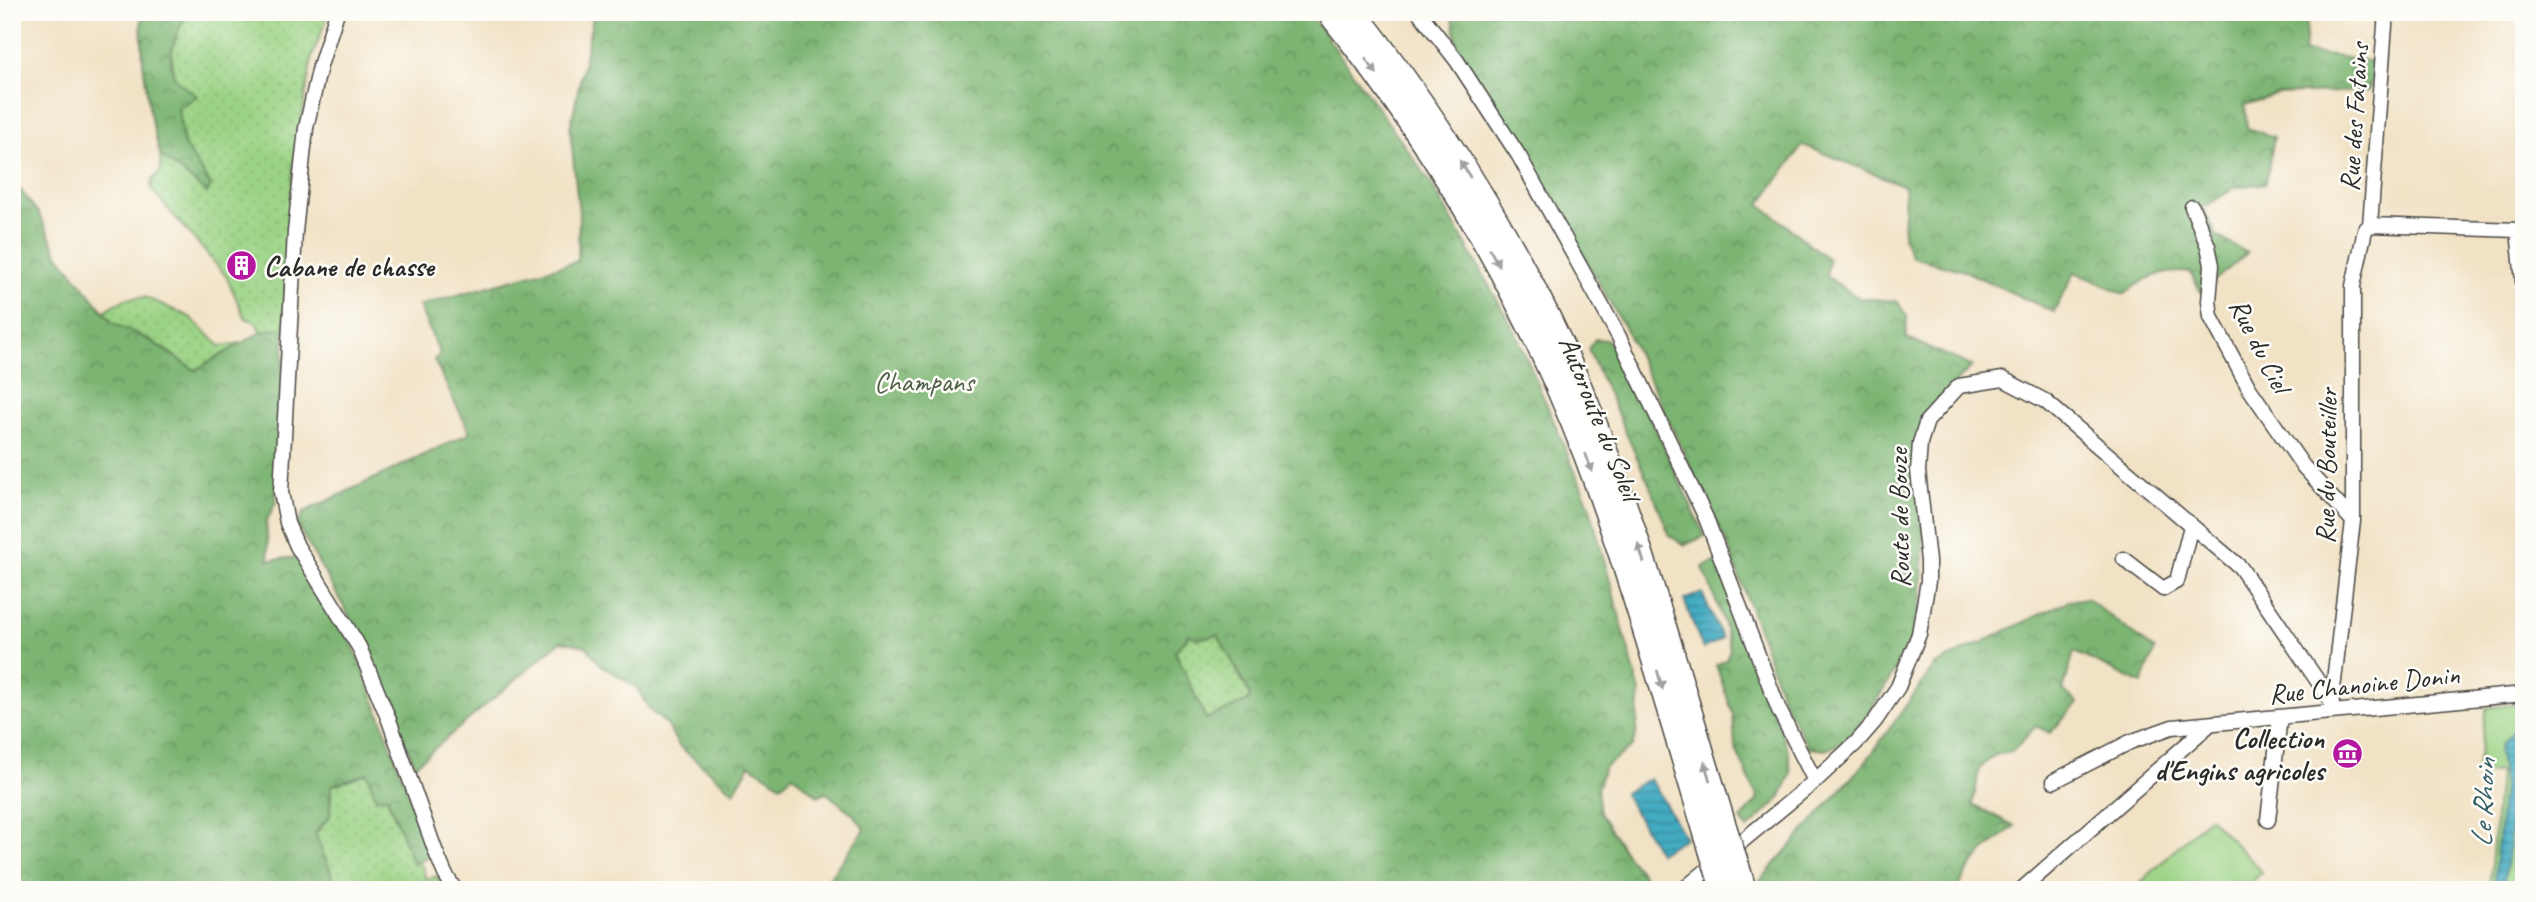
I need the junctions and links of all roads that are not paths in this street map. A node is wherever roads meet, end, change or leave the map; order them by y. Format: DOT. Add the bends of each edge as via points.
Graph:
graph roads {
  1 [pos="337,12"];
  2 [pos="1329,12"];
  3 [pos="1354,12"];
  4 [pos="1419,12"];
  5 [pos="2386,12"];
  6 [pos="2192,207"];
  7 [pos="2371,225"];
  8 [pos="2521,229"];
  9 [pos="2524,292"];
  10 [pos="2353,521"];
  11 [pos="2191,526"];
  12 [pos="2124,559"];
  13 [pos="2524,694"];
  14 [pos="2331,707"];
  15 [pos="2280,717"];
  16 [pos="2210,724"];
  17 [pos="1815,781"];
  18 [pos="2054,781"];
  19 [pos="2268,820"];
  20 [pos="1719,842"];
  21 [pos="1731,881"];
  22 [pos="455,890"];
  23 [pos="1683,890"];
  24 [pos="2021,890"];
  1 -- 22 [label="street" via="312,95 297,210 281,492 292,536 359,648 394,731 435,850"];
  2 -- 20 [label="highway, Autoroute du Soleil, one-way" via="1453,186 1545,358 1612,528"];
  20 -- 3 [label="highway, Autoroute du Soleil, one-way" via="1634,533 1568,361 1517,257 1470,176"];
  4 -- 17 [label="street" via="1519,156 1618,335 1702,508 1779,710"];
  5 -- 7 [label="street, Rue des Fatains"];
  6 -- 10 [label="street, Rue du Ciel" via="2212,265 2211,317 2249,388 2303,466"];
  7 -- 8 [label="street"];
  7 -- 10 [label="street, Rue du Bouteiller" via="2365,230 2353,286"];
  8 -- 9 [label="street"];
  10 -- 14 [label="street, Rue du Bouteiller"];
  11 -- 12 [label="street" via="2176,581 2163,589"];
  11 -- 14 [label="street, Route de Bouze" via="2240,567"];
  11 -- 17 [label="street, Route de Bouze" via="2045,401 2003,379 1959,386 1927,421 1920,443 1918,471 1928,581 1919,634 1901,680 1881,712"];
  13 -- 14 [label="street, Rue Chanoine Donin"];
  14 -- 15 [label="street, Rue Chanoine Donin"];
  15 -- 16 [label="street, Rue Chanoine Donin"];
  15 -- 19 [label="street"];
  16 -- 18 [label="street, Rue Chanoine Donin" via="2172,727 2130,742"];
  16 -- 24 [label="street"];
  17 -- 23 [label="street, Route de Bouze"];
  20 -- 21 [label="highway, Autoroute du Soleil, bridge"];
}
